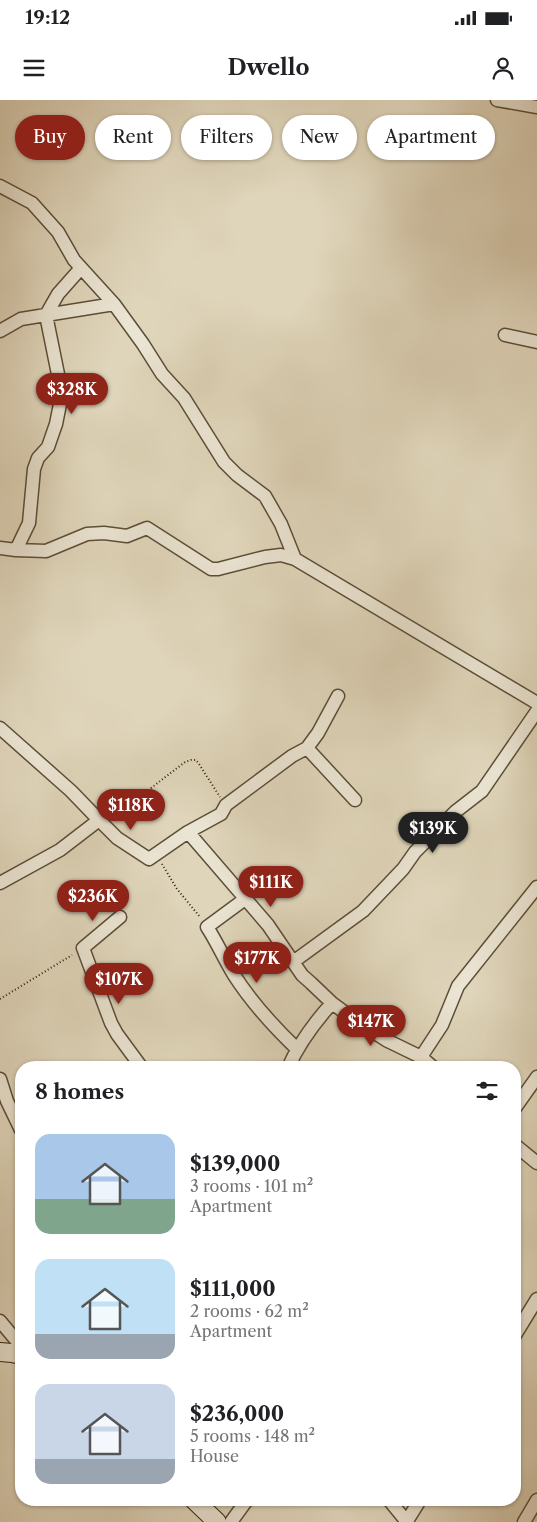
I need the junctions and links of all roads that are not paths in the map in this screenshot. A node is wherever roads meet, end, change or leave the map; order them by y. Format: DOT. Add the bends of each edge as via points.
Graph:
graph roads {
  1 [pos="498,100"];
  2 [pos="537,107"];
  3 [pos="0,186"];
  4 [pos="81,268"];
  5 [pos="114,304"];
  6 [pos="46,315"];
  7 [pos="0,331"];
  8 [pos="505,335"];
  9 [pos="537,342"];
  10 [pos="0,548"];
  11 [pos="16,550"];
  12 [pos="295,559"];
  13 [pos="338,696"];
  14 [pos="537,703"];
  15 [pos="537,711"];
  16 [pos="0,728"];
  17 [pos="307,748"];
  18 [pos="355,800"];
  19 [pos="102,822"];
  20 [pos="188,832"];
  21 [pos="0,883"];
  22 [pos="537,887"];
  23 [pos="245,899"];
  24 [pos="120,917"];
  25 [pos="293,962"];
  26 [pos="332,1003"];
  27 [pos="297,1049"];
  28 [pos="137,1061"];
  29 [pos="291,1061"];
  30 [pos="422,1061"];
  31 [pos="428,1061"];
  32 [pos="537,1077"];
  33 [pos="0,1079"];
  34 [pos="521,1100"];
  35 [pos="15,1102"];
  36 [pos="9,1105"];
  37 [pos="15,1118"];
  38 [pos="521,1150"];
  39 [pos="537,1163"];
  40 [pos="537,1299"];
  41 [pos="0,1322"];
  42 [pos="521,1325"];
  43 [pos="15,1339"];
  44 [pos="0,1352"];
  45 [pos="15,1354"];
  46 [pos="537,1500"];
  47 [pos="200,1506"];
  48 [pos="243,1506"];
  49 [pos="395,1506"];
  50 [pos="416,1506"];
  51 [pos="407,1521"];
  52 [pos="217,1522"];
  53 [pos="231,1522"];
  54 [pos="524,1522"];
  1 -- 2 [label="street"];
  3 -- 4 [label="street" via="32,203 58,232"];
  4 -- 5 [label="street"];
  4 -- 6 [label="street" via="58,294"];
  5 -- 6 [label="street"];
  5 -- 12 [label="street" via="162,374 184,398 224,462 265,496"];
  6 -- 7 [label="street" via="20,319"];
  6 -- 11 [label="street" via="62,394 48,447 38,458 34,469 28,528"];
  8 -- 9 [label="street"];
  10 -- 11 [label="street"];
  11 -- 12 [label="street" via="46,552 87,534 128,536 147,528 211,569 281,555"];
  12 -- 14 [label="street"];
  13 -- 17 [label="street"];
  15 -- 25 [label="street" via="482,791 455,812 415,852 364,911"];
  16 -- 19 [label="street"];
  17 -- 18 [label="street"];
  17 -- 20 [label="street" via="226,805 221,814"];
  19 -- 20 [label="street" via="129,847 150,859"];
  19 -- 21 [label="street"];
  20 -- 23 [label="street"];
  22 -- 31 [label="street" via="458,986"];
  23 -- 25 [label="street" via="268,925"];
  23 -- 27 [label="street" via="207,927 254,1003"];
  24 -- 28 [label="street" via="83,948 111,1023"];
  25 -- 26 [label="street"];
  26 -- 27 [label="street"];
  26 -- 30 [label="street" via="358,1023"];
  27 -- 29 [label="street"];
  32 -- 34 [label="street"];
  33 -- 36 [label="street"];
  35 -- 36 [label="street"];
  36 -- 37 [label="street"];
  38 -- 39 [label="street"];
  40 -- 42 [label="street"];
  41 -- 43 [label="street"];
  44 -- 45 [label="street"];
  46 -- 54 [label="street"];
  47 -- 52 [label="street"];
  48 -- 53 [label="street"];
  49 -- 51 [label="street"];
  50 -- 51 [label="street"];
}
